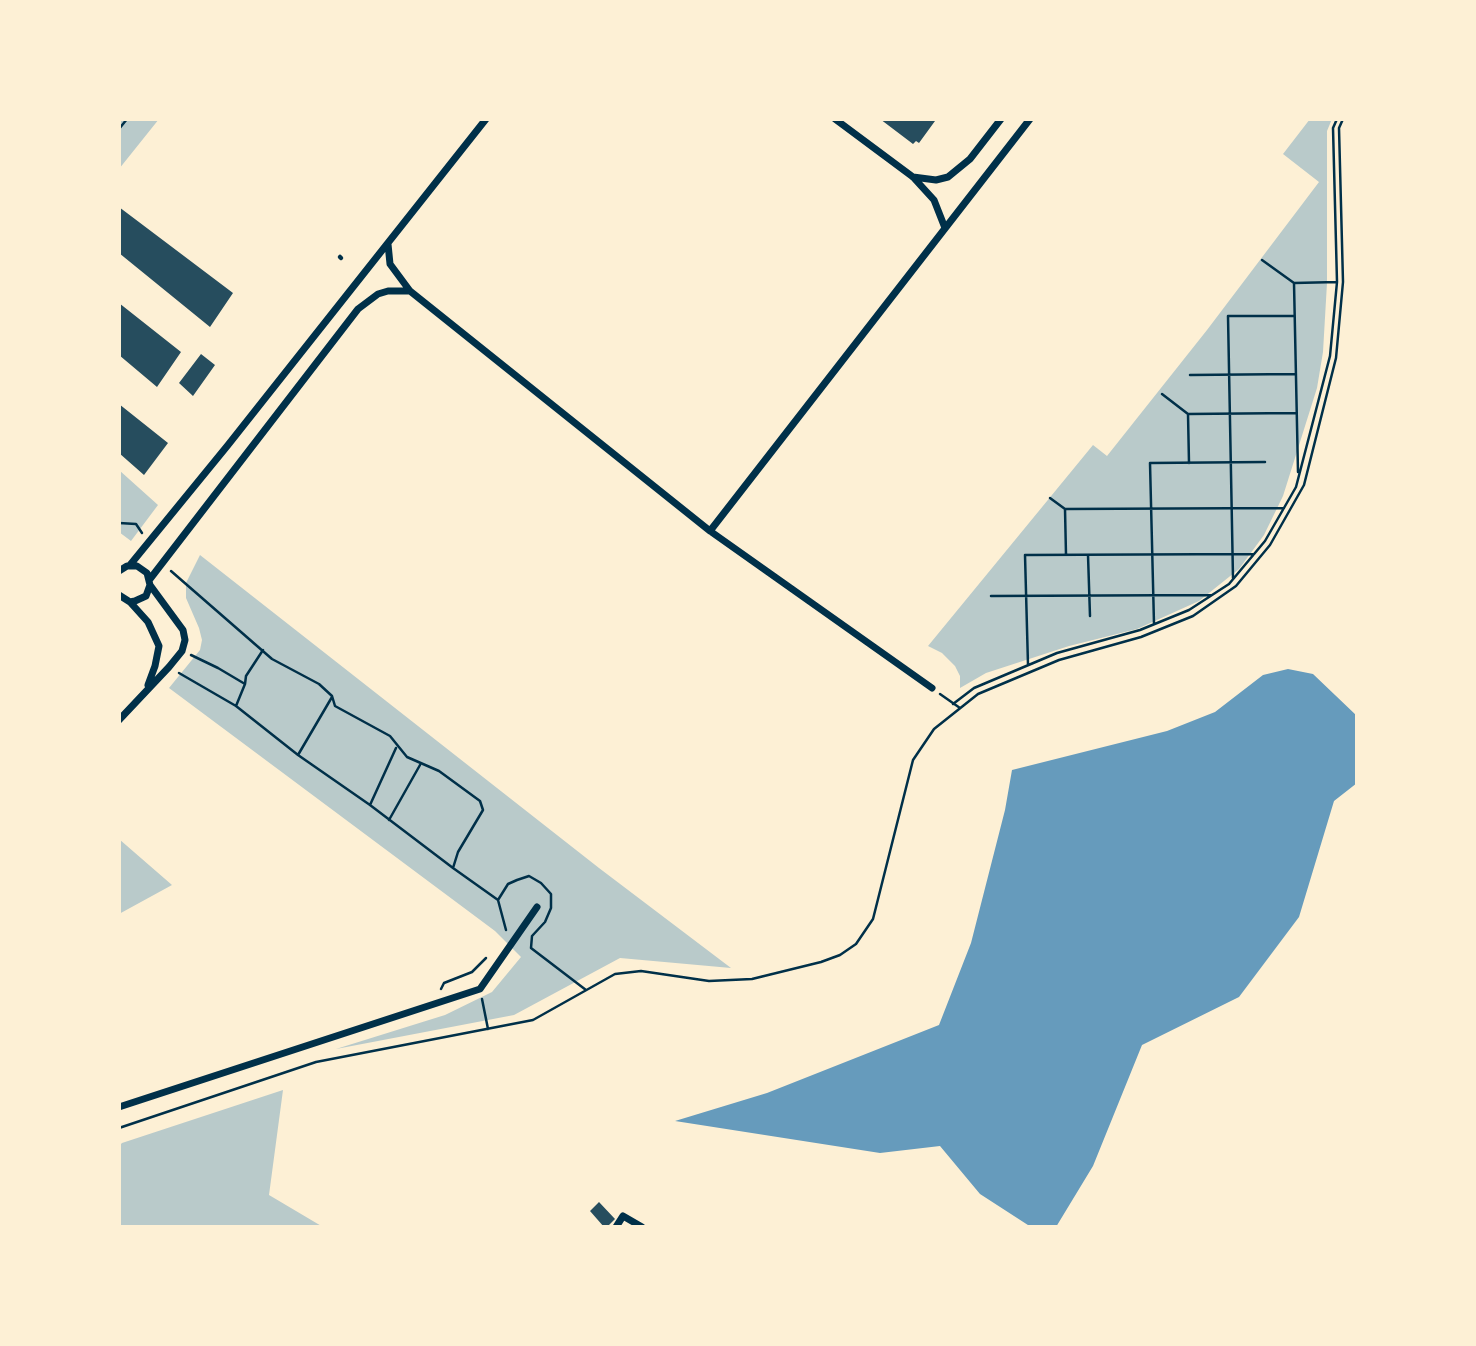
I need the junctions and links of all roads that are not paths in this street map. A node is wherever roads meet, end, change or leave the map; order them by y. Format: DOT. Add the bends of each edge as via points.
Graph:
graph roads {
  1 [pos="486,119"];
  2 [pos="835,119"];
  3 [pos="1001,119"];
  4 [pos="1030,119"];
  5 [pos="913,177"];
  6 [pos="945,228"];
  7 [pos="388,244"];
  8 [pos="410,291"];
  9 [pos="710,531"];
  10 [pos="123,567"];
  11 [pos="150,582"];
  12 [pos="119,596"];
  13 [pos="130,601"];
  14 [pos="932,688"];
  15 [pos="147,689"];
  16 [pos="119,720"];
  17 [pos="537,907"];
  18 [pos="119,1107"];
  19 [pos="616,1227"];
  20 [pos="642,1227"];
  1 -- 7 [label="street"];
  2 -- 5 [label="street"];
  3 -- 5 [label="street" via="970,159 948,177"];
  4 -- 6 [label="street"];
  5 -- 6 [label="street" via="934,200"];
  6 -- 9 [label="street"];
  7 -- 8 [label="street" via="390,264"];
  7 -- 10 [label="street" via="144,548"];
  8 -- 9 [label="street"];
  8 -- 11 [label="street" via="378,293 358,309"];
  9 -- 14 [label="street"];
  10 -- 11 [label="street" via="142,569"];
  11 -- 13 [label="street" via="146,596"];
  11 -- 15 [label="street" via="185,640 182,651"];
  12 -- 13 [label="street"];
  13 -- 15 [label="street" via="148,622 159,646"];
  15 -- 16 [label="street"];
  17 -- 18 [label="street" via="480,989"];
  19 -- 20 [label="street" via="623,1216"];
}
